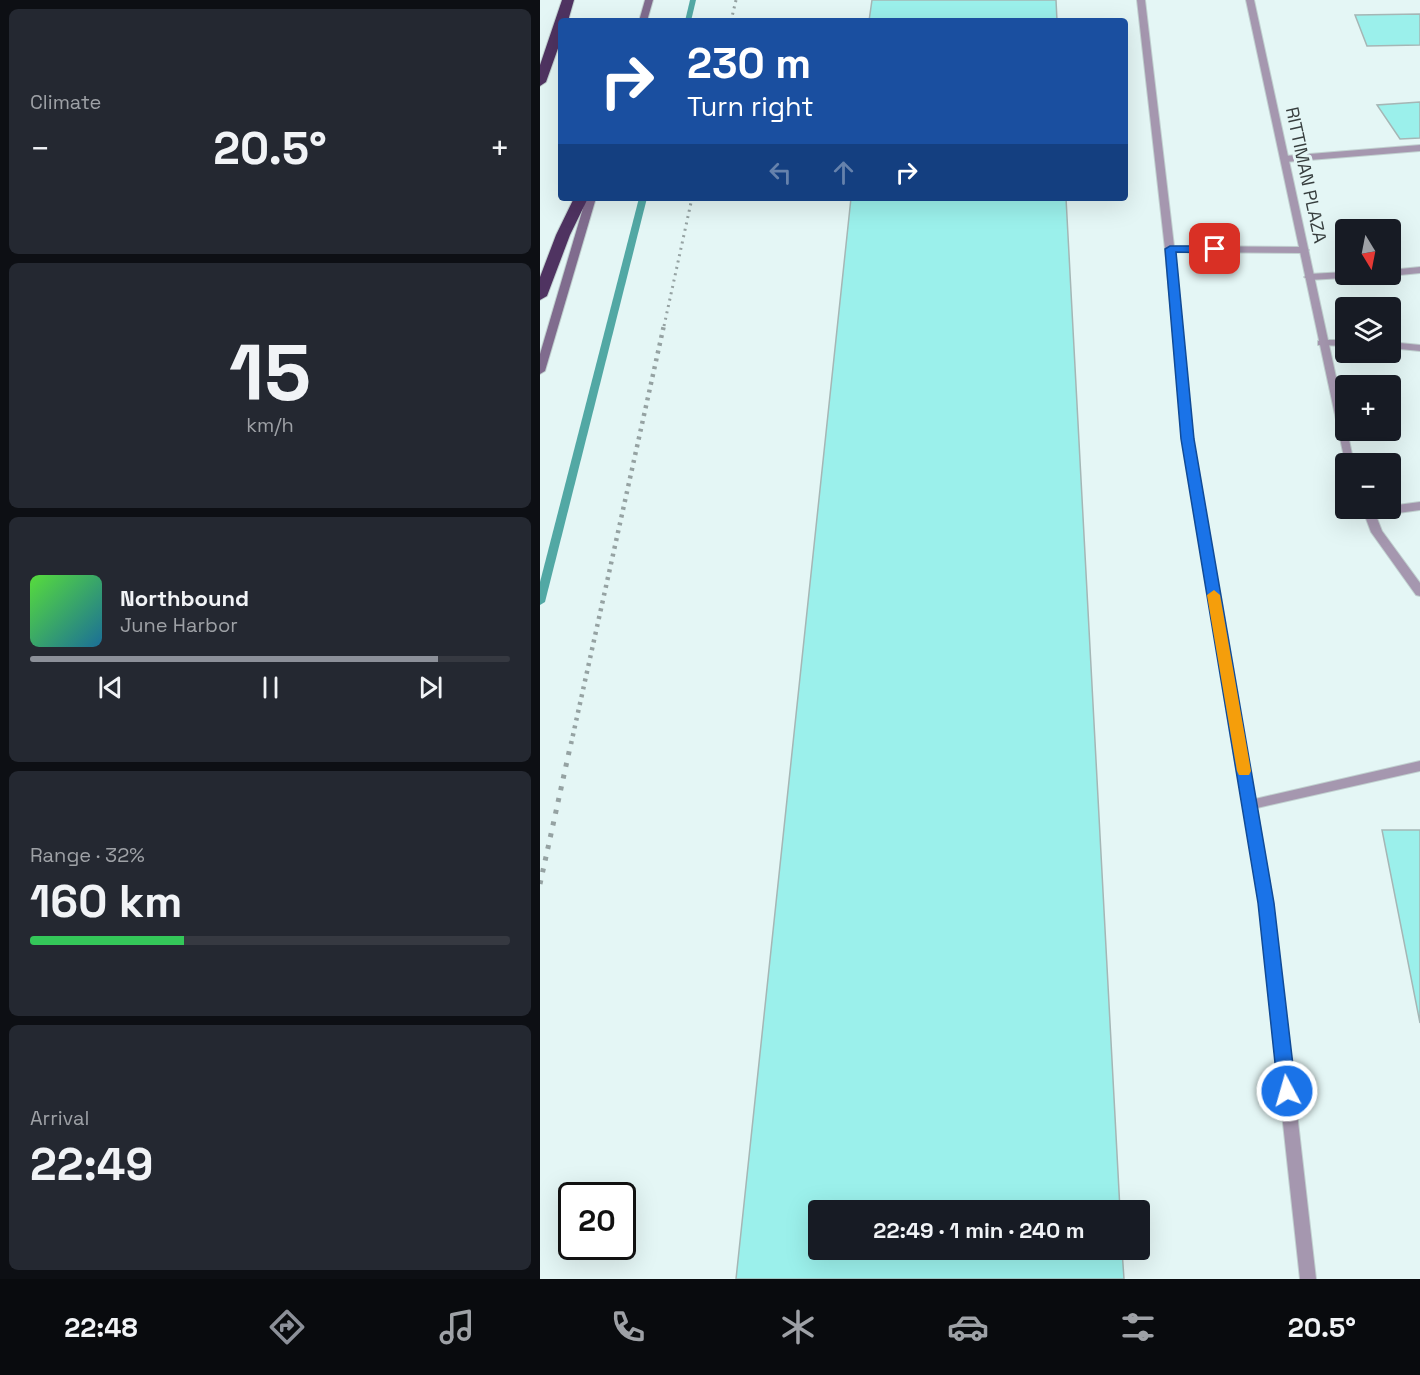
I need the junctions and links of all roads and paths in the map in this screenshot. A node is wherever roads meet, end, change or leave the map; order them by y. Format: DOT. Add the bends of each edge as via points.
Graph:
graph roads {
  1 [pos="568,0"];
  2 [pos="649,0"];
  3 [pos="1141,0"];
  4 [pos="1250,0"];
  5 [pos="562,18"];
  6 [pos="644,18"];
  7 [pos="558,31"];
  8 [pos="540,82"];
  9 [pos="1420,148"];
  10 [pos="1285,159"];
  11 [pos="580,201"];
  12 [pos="590,201"];
  13 [pos="1170,249"];
  14 [pos="1304,250"];
  15 [pos="1420,270"];
  16 [pos="1401,272"];
  17 [pos="1335,276"];
  18 [pos="1309,277"];
  19 [pos="540,296"];
  20 [pos="1322,343"];
  21 [pos="1335,344"];
  22 [pos="1401,346"];
  23 [pos="1420,348"];
  24 [pos="540,371"];
  25 [pos="1347,453"];
  26 [pos="1420,506"];
  27 [pos="1401,508"];
  28 [pos="1371,519"];
  29 [pos="1420,592"];
  30 [pos="1420,766"];
  31 [pos="1250,805"];
  32 [pos="1308,1279"];
  1 -- 5 [label="highway"];
  2 -- 6 [label="main road"];
  3 -- 13 [label="street"];
  4 -- 10 [label="street, RITTIMAN PLAZA"];
  7 -- 8 [label="highway"];
  9 -- 10 [label="street"];
  10 -- 14 [label="street, RITTIMAN PLAZA"];
  11 -- 19 [label="highway"];
  12 -- 24 [label="main road"];
  13 -- 14 [label="street"];
  13 -- 31 [label="street" via="1188,439"];
  14 -- 18 [label="street, RITTIMAN PLAZA"];
  15 -- 16 [label="street"];
  17 -- 18 [label="street"];
  18 -- 20 [label="street, RITTIMAN PLAZA"];
  20 -- 21 [label="street"];
  20 -- 25 [label="street, RITTIMAN PLAZA"];
  22 -- 23 [label="street"];
  26 -- 27 [label="street"];
  28 -- 29 [label="street"];
  30 -- 31 [label="street"];
  31 -- 32 [label="street" via="1266,903"];
}
